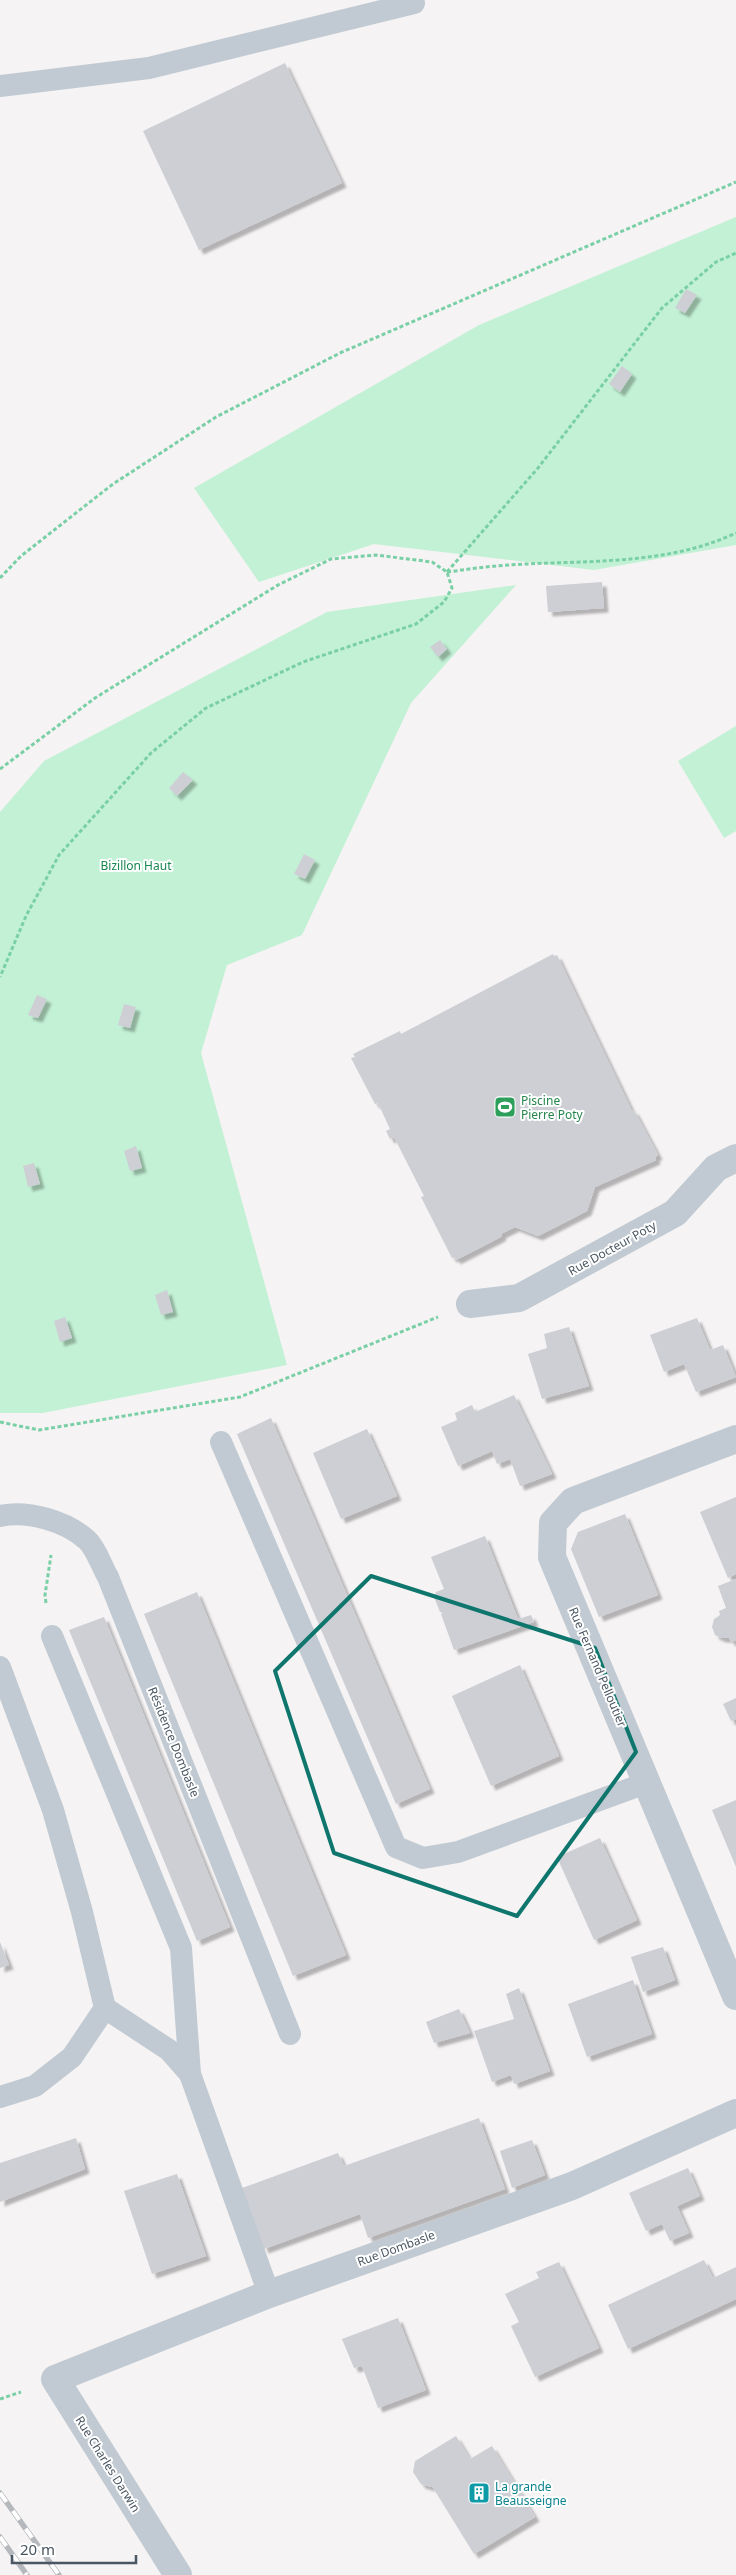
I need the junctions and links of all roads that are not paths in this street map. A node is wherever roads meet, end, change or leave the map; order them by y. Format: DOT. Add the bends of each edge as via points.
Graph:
graph roads {
  1 [pos="414,3"];
  2 [pos="0,86"];
  3 [pos="736,1158"];
  4 [pos="470,1304"];
  5 [pos="736,1439"];
  6 [pos="221,1442"];
  7 [pos="0,1516"];
  8 [pos="52,1636"];
  9 [pos="0,1667"];
  10 [pos="646,1784"];
  11 [pos="736,1996"];
  12 [pos="105,2008"];
  13 [pos="290,2034"];
  14 [pos="190,2074"];
  15 [pos="0,2097"];
  16 [pos="736,2113"];
  17 [pos="269,2294"];
  18 [pos="55,2379"];
  19 [pos="178,2575"];
  1 -- 2 [label="lane" via="149,68"];
  3 -- 4 [label="street, Rue Docteur Poty" via="716,1168 675,1213 528,1294"];
  5 -- 10 [label="street, Rue Fernand Pelloutier" via="573,1501 554,1523 552,1557"];
  6 -- 10 [label="lane" via="396,1847 423,1858 458,1852"];
  7 -- 13 [label="lane, Résidence Dombasle" via="15,1513 57,1522 88,1541 108,1577"];
  8 -- 14 [label="lane" via="181,1948"];
  9 -- 12 [label="lane" via="53,1810"];
  10 -- 11 [label="street, Rue Fernand Pelloutier"];
  12 -- 14 [label="lane" via="169,2050"];
  12 -- 15 [label="lane" via="72,2057 36,2086"];
  14 -- 17 [label="lane"];
  16 -- 17 [label="street, Rue Dombasle" via="572,2186"];
  17 -- 18 [label="street, Rue Dombasle"];
  18 -- 19 [label="street, Rue Charles Darwin"];
}
